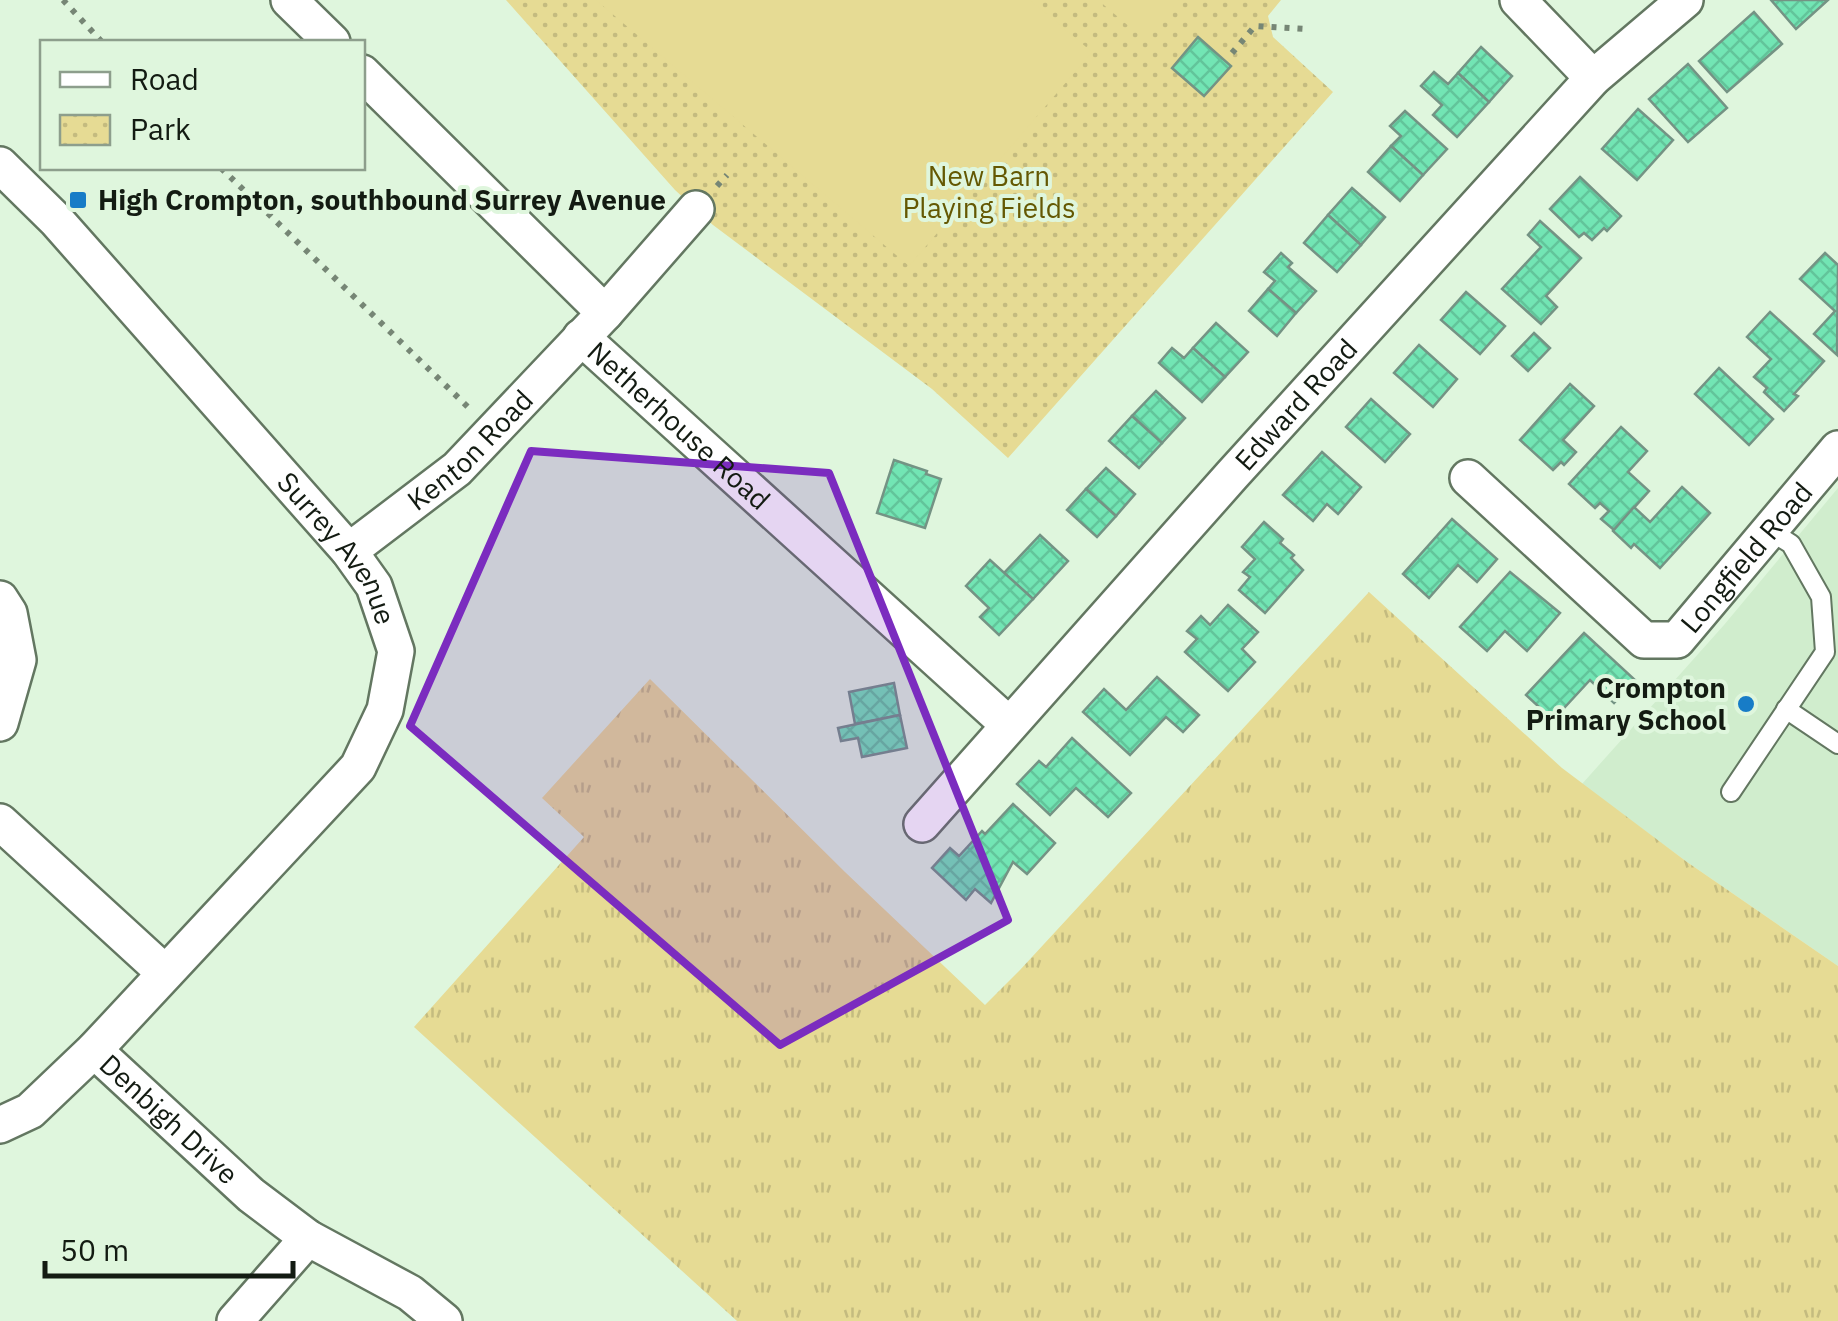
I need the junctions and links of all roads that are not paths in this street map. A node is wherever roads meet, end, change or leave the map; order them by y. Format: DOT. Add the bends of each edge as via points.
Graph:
graph roads {
  1 [pos="289,0"];
  2 [pos="1518,0"];
  3 [pos="1685,0"];
  4 [pos="330,40"];
  5 [pos="365,76"];
  6 [pos="1593,78"];
  7 [pos="0,165"];
  8 [pos="696,209"];
  9 [pos="593,325"];
  10 [pos="1838,449"];
  11 [pos="1468,478"];
  12 [pos="1769,530"];
  13 [pos="349,551"];
  14 [pos="0,598"];
  15 [pos="1786,710"];
  16 [pos="0,724"];
  17 [pos="1009,725"];
  18 [pos="1838,744"];
  19 [pos="1731,792"];
  20 [pos="0,822"];
  21 [pos="922,824"];
  22 [pos="165,973"];
  23 [pos="94,1050"];
  24 [pos="0,1125"];
  25 [pos="308,1238"];
  26 [pos="235,1321"];
  27 [pos="444,1321"];
  1 -- 4 [label="street"];
  2 -- 6 [label="street"];
  3 -- 6 [label="street, Edward Road"];
  5 -- 9 [label="street, Netherhouse Road"];
  6 -- 17 [label="street, Edward Road"];
  7 -- 13 [label="street, Surrey Avenue"];
  8 -- 9 [label="street, Kenton Road"];
  9 -- 13 [label="street, Kenton Road" via="457,468"];
  9 -- 17 [label="street, Netherhouse Road"];
  10 -- 12 [label="street, Longfield Road"];
  11 -- 12 [label="street, Longfield Road" via="1644,640 1677,640"];
  12 -- 15 [label="lane" via="1791,544 1822,597 1825,652"];
  13 -- 22 [label="street, Surrey Avenue" via="374,586 396,651 386,710 358,767"];
  14 -- 16 [label="street" via="18,660"];
  15 -- 18 [label="lane"];
  15 -- 19 [label="lane"];
  17 -- 21 [label="street, Edward Road"];
  20 -- 22 [label="street"];
  22 -- 23 [label="street, Surrey Avenue"];
  23 -- 24 [label="street, Surrey Avenue" via="30,1111"];
  23 -- 25 [label="street, Denbigh Drive" via="251,1195"];
  25 -- 26 [label="street"];
  25 -- 27 [label="street, Denbigh Drive" via="410,1293"];
}
